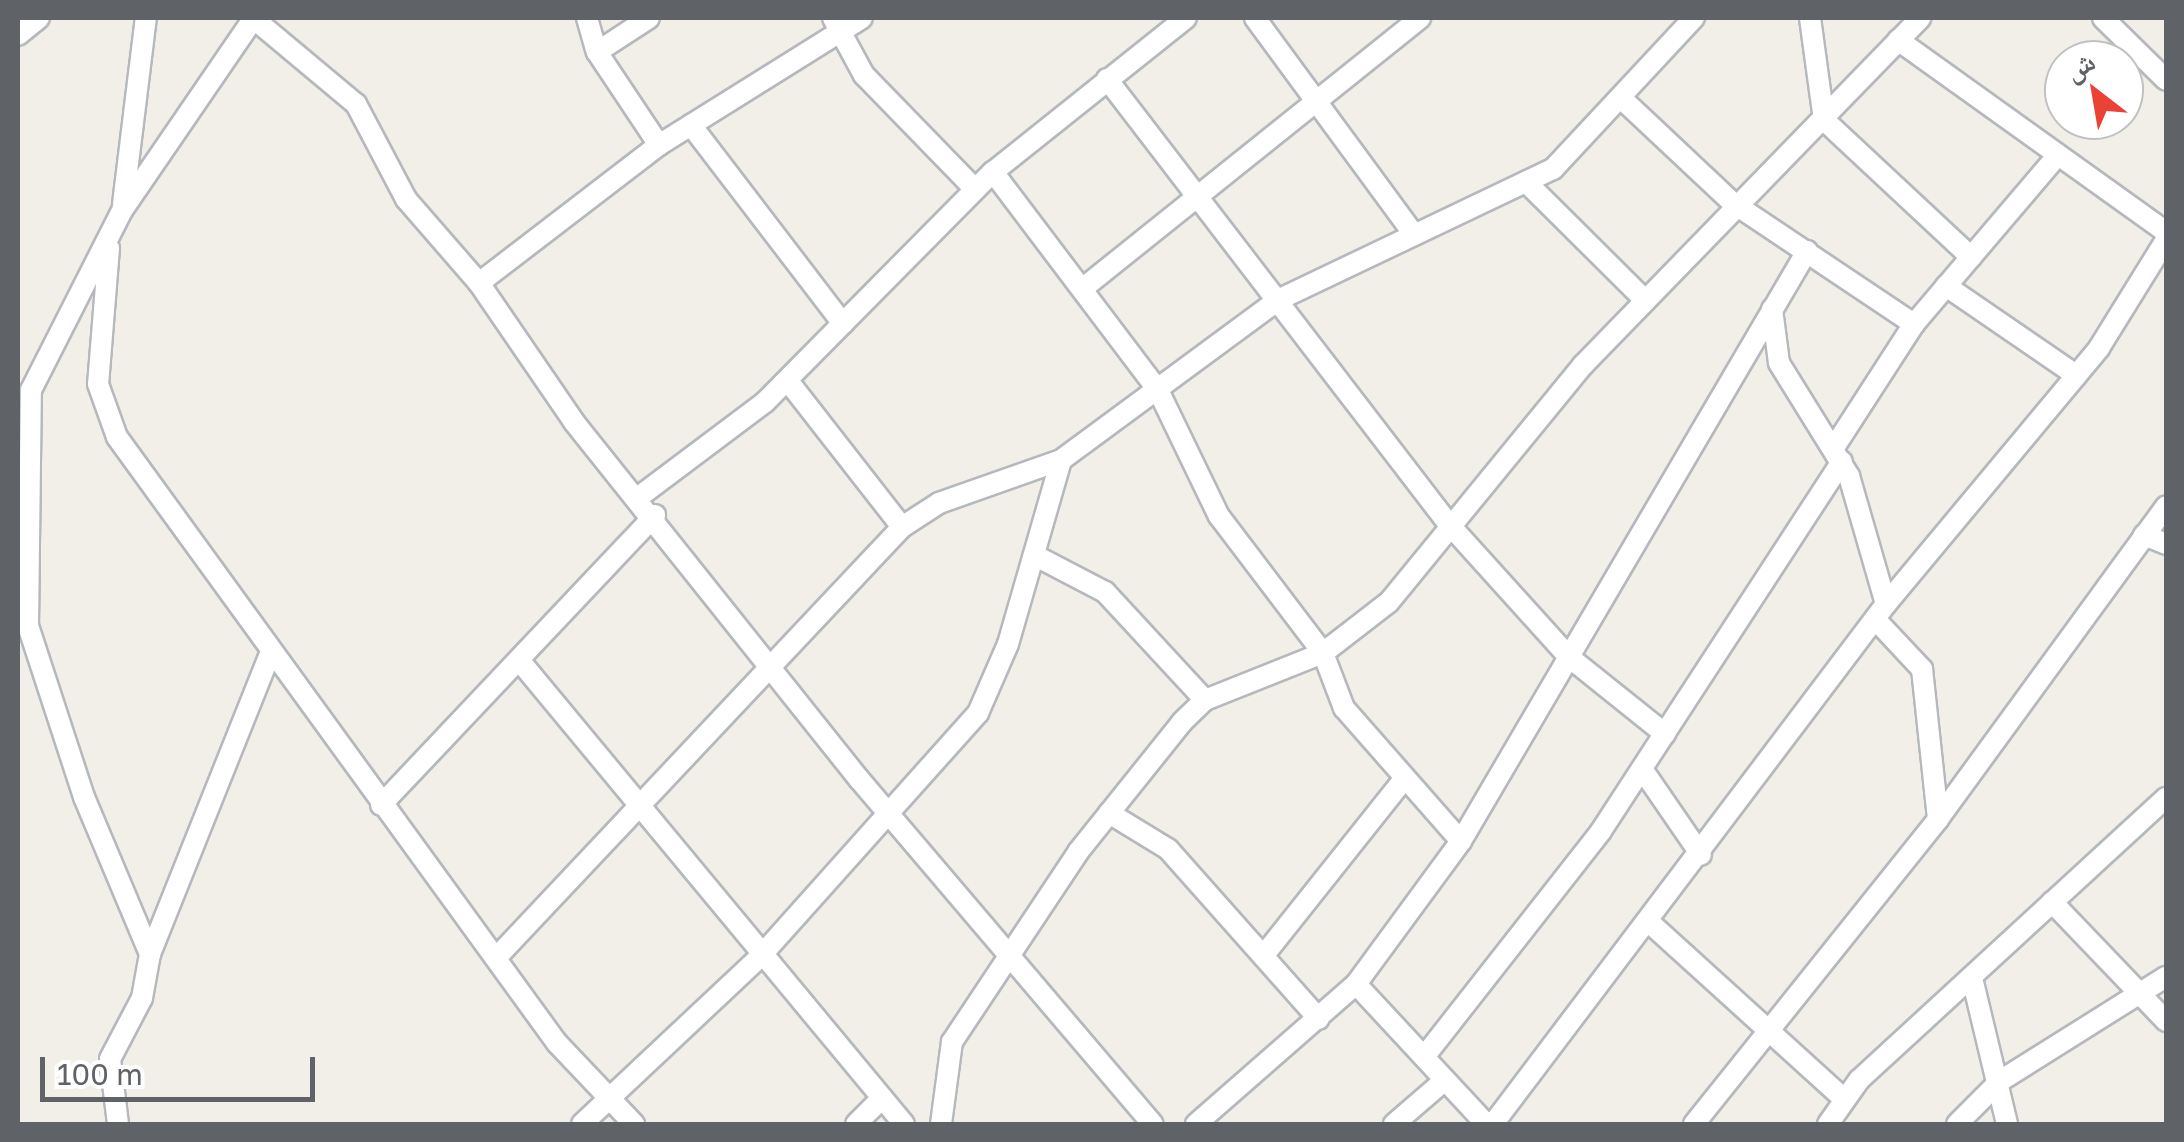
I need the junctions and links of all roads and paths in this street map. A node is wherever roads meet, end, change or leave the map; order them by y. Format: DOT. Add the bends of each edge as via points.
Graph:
graph roads {
  1 [pos="39,18"];
  2 [pos="146,18"];
  3 [pos="253,18"];
  4 [pos="588,18"];
  5 [pos="648,18"];
  6 [pos="862,18"];
  7 [pos="1256,18"];
  8 [pos="1420,18"];
  9 [pos="1694,18"];
  10 [pos="1810,18"];
  11 [pos="1920,18"];
  12 [pos="2103,18"];
  13 [pos="1173,21"];
  14 [pos="839,25"];
  15 [pos="18,35"];
  16 [pos="1898,40"];
  17 [pos="597,52"];
  18 [pos="1107,78"];
  19 [pos="2166,80"];
  20 [pos="1621,98"];
  21 [pos="1318,101"];
  22 [pos="1824,120"];
  23 [pos="691,125"];
  24 [pos="659,145"];
  25 [pos="2056,157"];
  26 [pos="993,172"];
  27 [pos="1526,182"];
  28 [pos="975,189"];
  29 [pos="1203,194"];
  30 [pos="1733,203"];
  31 [pos="122,210"];
  32 [pos="112,232"];
  33 [pos="1412,232"];
  34 [pos="2166,232"];
  35 [pos="2166,240"];
  36 [pos="1806,251"];
  37 [pos="1972,257"];
  38 [pos="479,283"];
  39 [pos="1087,285"];
  40 [pos="1946,286"];
  41 [pos="1644,298"];
  42 [pos="1278,300"];
  43 [pos="1772,307"];
  44 [pos="843,324"];
  45 [pos="1914,324"];
  46 [pos="2076,376"];
  47 [pos="788,380"];
  48 [pos="1158,390"];
  49 [pos="1838,454"];
  50 [pos="1061,460"];
  51 [pos="640,496"];
  52 [pos="2166,506"];
  53 [pos="655,515"];
  54 [pos="1447,522"];
  55 [pos="902,527"];
  56 [pos="2144,535"];
  57 [pos="2166,544"];
  58 [pos="1034,555"];
  59 [pos="21,578"];
  60 [pos="1881,612"];
  61 [pos="271,652"];
  62 [pos="1323,653"];
  63 [pos="1568,657"];
  64 [pos="519,660"];
  65 [pos="773,665"];
  66 [pos="1205,700"];
  67 [pos="1665,734"];
  68 [pos="1642,769"];
  69 [pos="1405,778"];
  70 [pos="2166,798"];
  71 [pos="639,803"];
  72 [pos="381,805"];
  73 [pos="1109,813"];
  74 [pos="892,818"];
  75 [pos="1938,819"];
  76 [pos="1461,841"];
  77 [pos="1702,855"];
  78 [pos="2052,902"];
  79 [pos="1650,923"];
  80 [pos="150,954"];
  81 [pos="1264,954"];
  82 [pos="1008,956"];
  83 [pos="496,958"];
  84 [pos="759,958"];
  85 [pos="2166,977"];
  86 [pos="1972,978"];
  87 [pos="1356,984"];
  88 [pos="2145,998"];
  89 [pos="1319,1019"];
  90 [pos="2166,1021"];
  91 [pos="1770,1026"];
  92 [pos="1424,1057"];
  93 [pos="1446,1080"];
  94 [pos="2000,1081"];
  95 [pos="882,1098"];
  96 [pos="1843,1098"];
  97 [pos="616,1100"];
  98 [pos="118,1124"];
  99 [pos="582,1124"];
  100 [pos="634,1124"];
  101 [pos="856,1124"];
  102 [pos="904,1124"];
  103 [pos="940,1124"];
  104 [pos="1153,1124"];
  105 [pos="1196,1124"];
  106 [pos="1394,1124"];
  107 [pos="1489,1124"];
  108 [pos="1694,1124"];
  109 [pos="1828,1124"];
  110 [pos="1958,1124"];
  111 [pos="2007,1124"];
  1 -- 15 [label="street"];
  2 -- 31 [label="street"];
  3 -- 31 [label="street"];
  3 -- 38 [label="street" via="356,104 406,199"];
  4 -- 17 [label="street"];
  5 -- 17 [label="street"];
  6 -- 14 [label="street"];
  7 -- 21 [label="street"];
  8 -- 21 [label="street"];
  9 -- 20 [label="street"];
  10 -- 22 [label="street"];
  11 -- 16 [label="street"];
  12 -- 19 [label="street"];
  13 -- 18 [label="street"];
  14 -- 23 [label="street"];
  14 -- 28 [label="street" via="864,75"];
  16 -- 22 [label="street"];
  16 -- 25 [label="street"];
  17 -- 24 [label="street"];
  18 -- 26 [label="street"];
  18 -- 29 [label="street"];
  20 -- 27 [label="street" via="1574,151"];
  20 -- 30 [label="street"];
  21 -- 29 [label="street"];
  21 -- 33 [label="street"];
  22 -- 30 [label="street"];
  22 -- 37 [label="street"];
  23 -- 24 [label="street"];
  23 -- 44 [label="street"];
  24 -- 38 [label="street"];
  25 -- 34 [label="street"];
  25 -- 37 [label="street"];
  26 -- 28 [label="street"];
  26 -- 39 [label="street"];
  27 -- 33 [label="street"];
  27 -- 41 [label="street"];
  28 -- 44 [label="street"];
  29 -- 39 [label="street"];
  29 -- 42 [label="street"];
  30 -- 36 [label="street"];
  30 -- 41 [label="street"];
  31 -- 32 [label="street"];
  32 -- 59 [label="street" via="31,390"];
  32 -- 61 [label="street" via="98,384 106,414"];
  33 -- 42 [label="street"];
  35 -- 46 [label="street"];
  36 -- 43 [label="street"];
  36 -- 45 [label="street"];
  37 -- 40 [label="street"];
  38 -- 51 [label="street" via="554,395"];
  39 -- 48 [label="street"];
  40 -- 45 [label="street"];
  40 -- 46 [label="street"];
  41 -- 54 [label="street"];
  42 -- 48 [label="street"];
  42 -- 54 [label="street"];
  43 -- 49 [label="street" via="1788,384"];
  43 -- 63 [label="street"];
  44 -- 47 [label="street"];
  45 -- 49 [label="street"];
  46 -- 60 [label="street"];
  47 -- 51 [label="street"];
  47 -- 55 [label="street"];
  48 -- 50 [label="street"];
  48 -- 62 [label="street" via="1219,516"];
  49 -- 60 [label="street"];
  49 -- 67 [label="street"];
  50 -- 55 [label="street" via="939,503"];
  50 -- 58 [label="street"];
  51 -- 53 [label="street"];
  52 -- 56 [label="street"];
  53 -- 64 [label="street"];
  53 -- 65 [label="street"];
  54 -- 62 [label="street" via="1389,602"];
  54 -- 63 [label="street"];
  55 -- 65 [label="street"];
  56 -- 57 [label="street"];
  56 -- 75 [label="street"];
  58 -- 66 [label="street" via="1105,592"];
  58 -- 74 [label="street" via="994,684"];
  59 -- 80 [label="street" via="38,670"];
  60 -- 75 [label="street" via="1922,669"];
  60 -- 77 [label="street"];
  61 -- 72 [label="street"];
  61 -- 80 [label="street"];
  62 -- 66 [label="street"];
  62 -- 69 [label="street" via="1344,708"];
  63 -- 67 [label="street"];
  63 -- 76 [label="street"];
  64 -- 71 [label="street"];
  64 -- 72 [label="street"];
  65 -- 71 [label="street"];
  65 -- 74 [label="street"];
  66 -- 73 [label="street"];
  67 -- 68 [label="street"];
  68 -- 77 [label="street"];
  68 -- 92 [label="street"];
  69 -- 76 [label="street"];
  69 -- 81 [label="street"];
  70 -- 78 [label="street"];
  71 -- 83 [label="street"];
  71 -- 84 [label="street"];
  72 -- 83 [label="street"];
  73 -- 81 [label="street" via="1168,849"];
  73 -- 82 [label="street"];
  74 -- 82 [label="street"];
  74 -- 84 [label="street"];
  75 -- 91 [label="street"];
  76 -- 87 [label="street"];
  77 -- 79 [label="street"];
  78 -- 86 [label="street"];
  78 -- 88 [label="street"];
  79 -- 91 [label="street"];
  79 -- 107 [label="street"];
  80 -- 98 [label="street" via="142,998 110,1059"];
  81 -- 89 [label="street"];
  82 -- 103 [label="street" via="952,1042"];
  82 -- 104 [label="street"];
  83 -- 97 [label="street" via="572,1061"];
  84 -- 95 [label="street"];
  84 -- 97 [label="street"];
  85 -- 88 [label="street"];
  86 -- 94 [label="street"];
  86 -- 96 [label="street"];
  87 -- 89 [label="street"];
  87 -- 92 [label="street"];
  88 -- 90 [label="street"];
  88 -- 94 [label="street"];
  89 -- 105 [label="street"];
  91 -- 96 [label="street"];
  91 -- 108 [label="street"];
  92 -- 93 [label="street"];
  93 -- 106 [label="street"];
  93 -- 107 [label="street"];
  94 -- 110 [label="street"];
  94 -- 111 [label="street"];
  95 -- 101 [label="street"];
  95 -- 102 [label="street"];
  96 -- 109 [label="street"];
  97 -- 99 [label="street"];
  97 -- 100 [label="street"];
}
